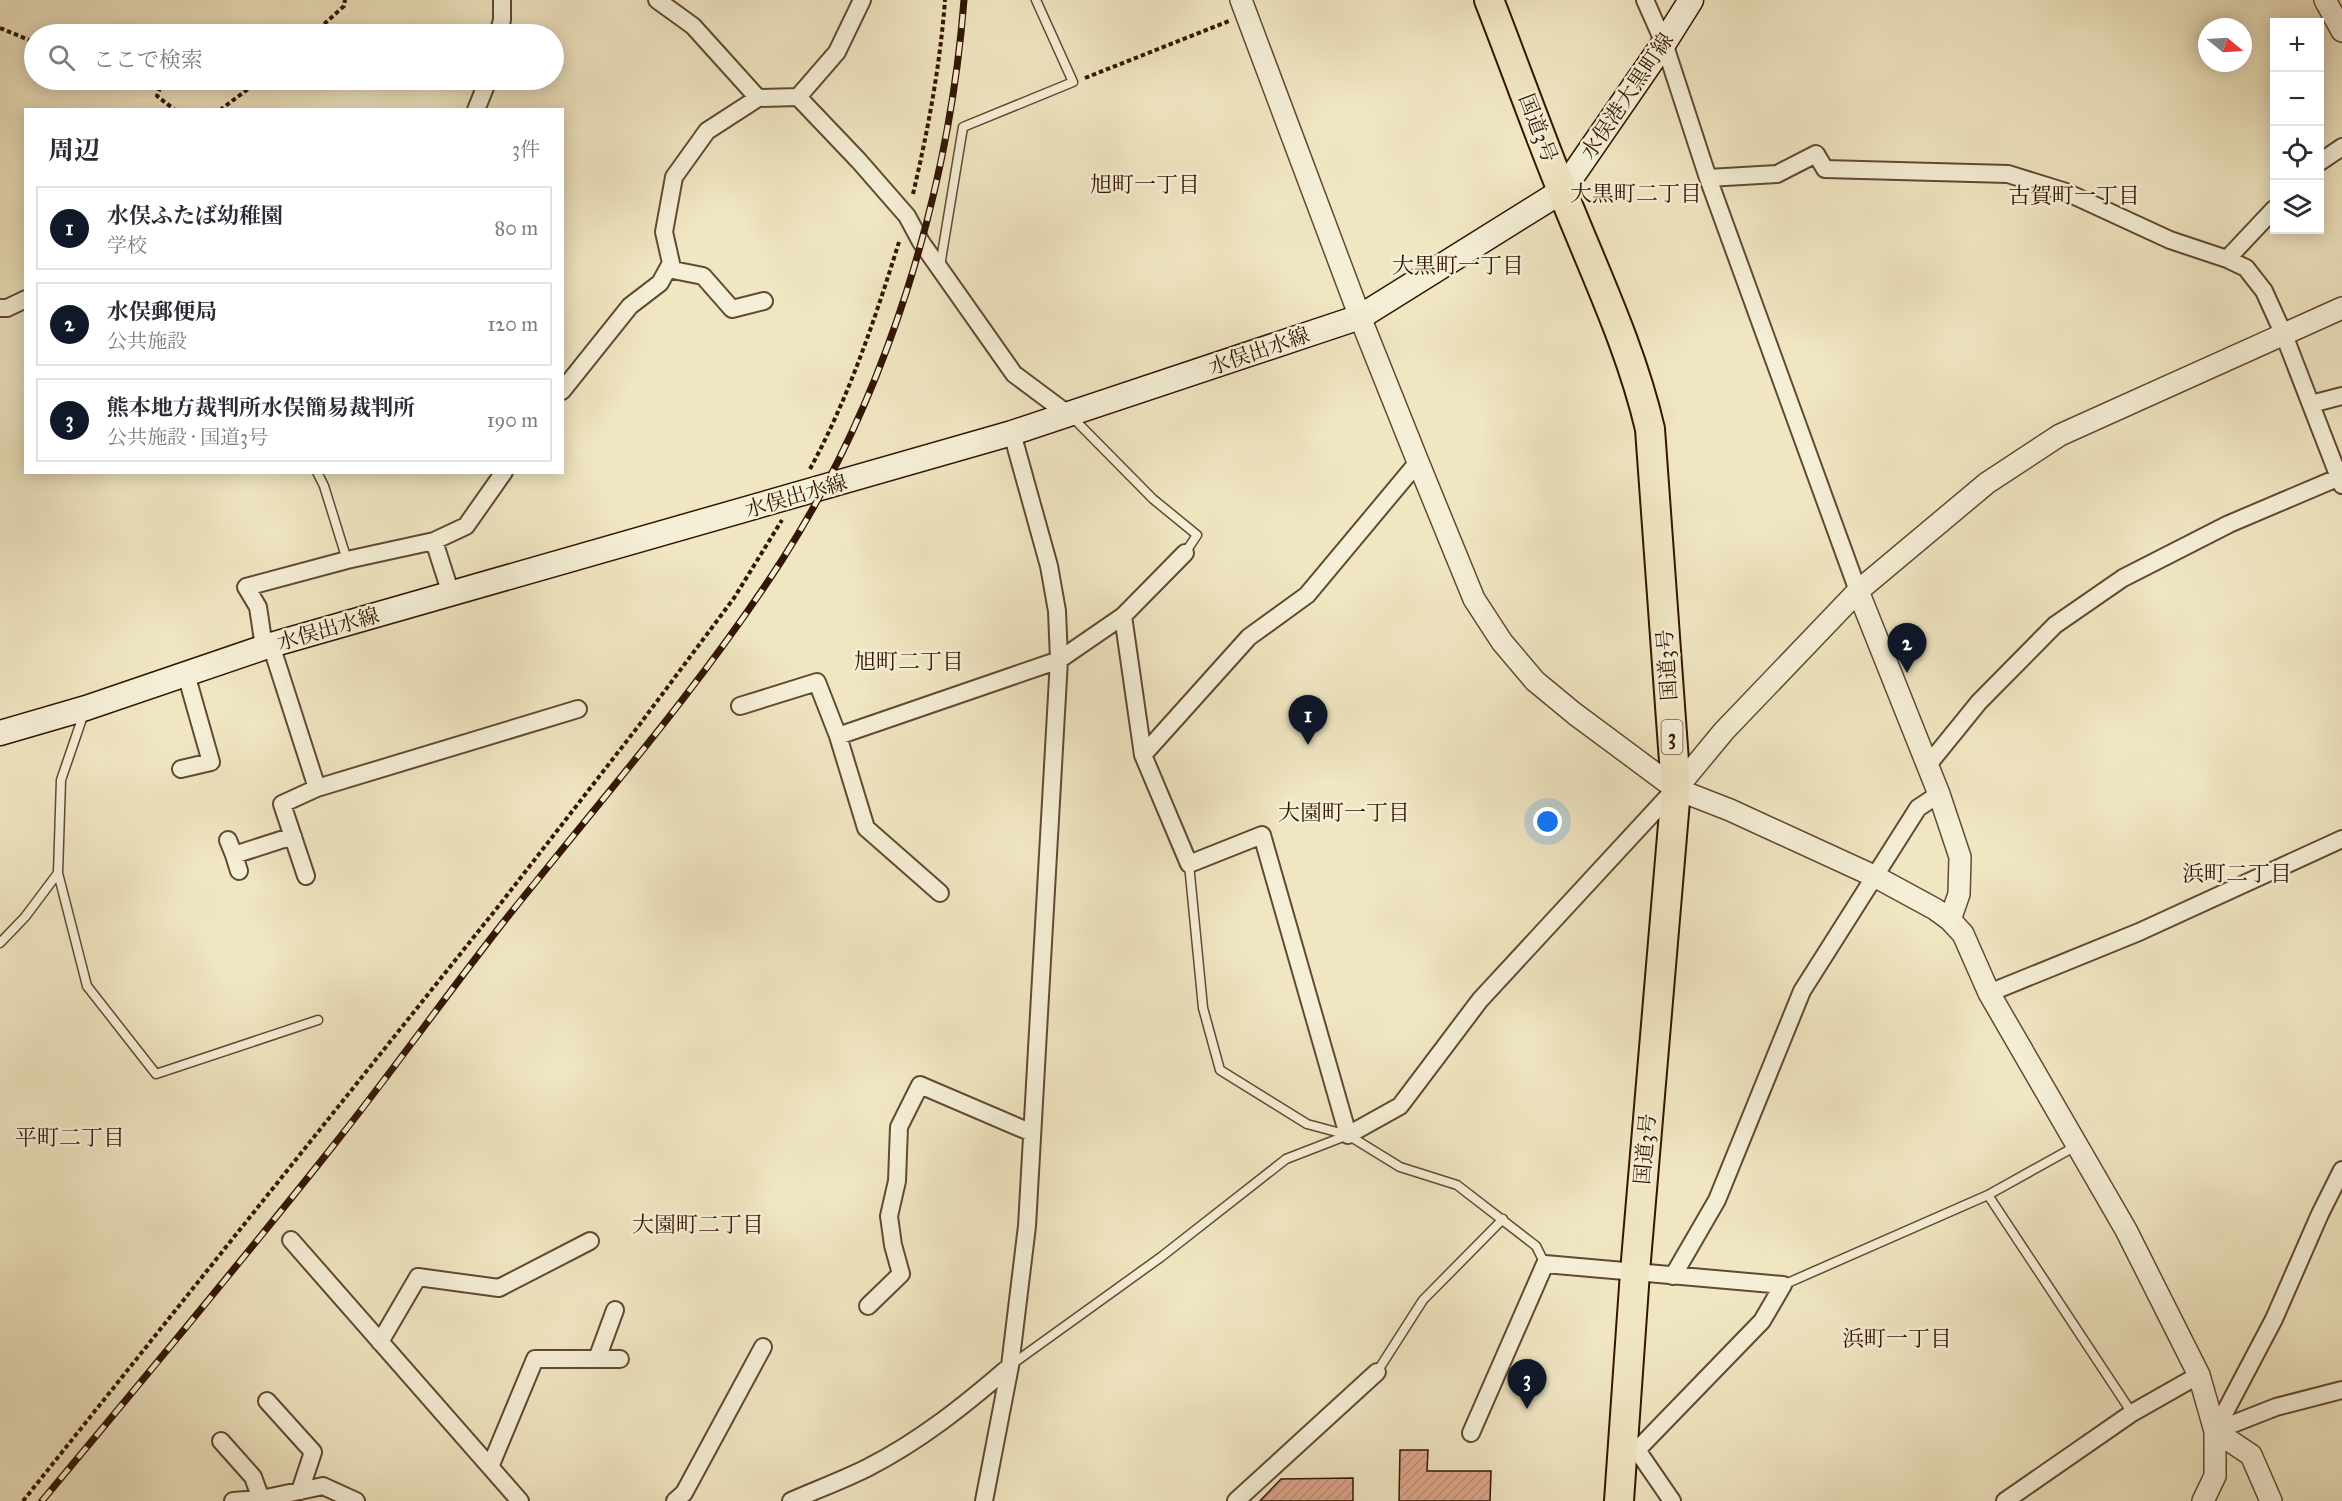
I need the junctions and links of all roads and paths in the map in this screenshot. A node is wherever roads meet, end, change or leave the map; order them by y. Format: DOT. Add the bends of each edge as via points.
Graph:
graph roads {
  1 [pos="345,0"];
  2 [pos="502,0"];
  3 [pos="657,0"];
  4 [pos="862,0"];
  5 [pos="945,0"];
  6 [pos="1036,0"];
  7 [pos="1489,0"];
  8 [pos="1645,0"];
  9 [pos="1691,0"];
  10 [pos="2325,0"];
  11 [pos="1244,7"];
  12 [pos="324,24"];
  13 [pos="501,24"];
  14 [pos="0,28"];
  15 [pos="2342,31"];
  16 [pos="24,38"];
  17 [pos="1664,44"];
  18 [pos="1073,82"];
  19 [pos="159,90"];
  20 [pos="247,90"];
  21 [pos="484,90"];
  22 [pos="798,97"];
  23 [pos="758,98"];
  24 [pos="172,108"];
  25 [pos="223,108"];
  26 [pos="477,108"];
  27 [pos="2342,147"];
  28 [pos="2324,159"];
  29 [pos="1708,178"];
  30 [pos="1562,191"];
  31 [pos="2270,213"];
  32 [pos="907,216"];
  33 [pos="2227,259"];
  34 [pos="939,268"];
  35 [pos="668,269"];
  36 [pos="24,299"];
  37 [pos="764,301"];
  38 [pos="0,308"];
  39 [pos="2342,308"];
  40 [pos="1360,317"];
  41 [pos="2284,335"];
  42 [pos="564,388"];
  43 [pos="2342,396"];
  44 [pos="2311,404"];
  45 [pos="1069,414"];
  46 [pos="1012,433"];
  47 [pos="1418,462"];
  48 [pos="318,474"];
  49 [pos="503,474"];
  50 [pos="2341,479"];
  51 [pos="795,496"];
  52 [pos="434,541"];
  53 [pos="1185,554"];
  54 [pos="347,560"];
  55 [pos="1858,591"];
  56 [pos="451,594"];
  57 [pos="1123,616"];
  58 [pos="267,646"];
  59 [pos="1059,660"];
  60 [pos="186,674"];
  61 [pos="740,706"];
  62 [pos="86,708"];
  63 [pos="578,710"];
  64 [pos="0,733"];
  65 [pos="838,736"];
  66 [pos="1143,755"];
  67 [pos="1927,766"];
  68 [pos="181,769"];
  69 [pos="316,788"];
  70 [pos="1676,789"];
  71 [pos="1939,794"];
  72 [pos="293,836"];
  73 [pos="2342,838"];
  74 [pos="234,855"];
  75 [pos="1189,864"];
  76 [pos="58,873"];
  77 [pos="306,876"];
  78 [pos="1876,877"];
  79 [pos="940,893"];
  80 [pos="1950,920"];
  81 [pos="0,943"];
  82 [pos="1989,993"];
  83 [pos="318,1020"];
  84 [pos="1032,1133"];
  85 [pos="1348,1135"];
  86 [pos="2076,1145"];
  87 [pos="2342,1170"];
  88 [pos="1988,1195"];
  89 [pos="1503,1219"];
  90 [pos="291,1240"];
  91 [pos="591,1241"];
  92 [pos="1545,1264"];
  93 [pos="1635,1272"];
  94 [pos="1672,1276"];
  95 [pos="1783,1285"];
  96 [pos="868,1306"];
  97 [pos="615,1310"];
  98 [pos="380,1341"];
  99 [pos="763,1347"];
  100 [pos="597,1359"];
  101 [pos="620,1359"];
  102 [pos="1010,1366"];
  103 [pos="1377,1372"];
  104 [pos="2199,1375"];
  105 [pos="2342,1390"];
  106 [pos="267,1401"];
  107 [pos="2132,1413"];
  108 [pos="2215,1431"];
  109 [pos="1471,1433"];
  110 [pos="221,1441"];
  111 [pos="1630,1452"];
  112 [pos="490,1467"];
  113 [pos="300,1491"];
  114 [pos="261,1499"];
  115 [pos="23,1501"];
  116 [pos="233,1501"];
  117 [pos="356,1501"];
  118 [pos="520,1501"];
  119 [pos="675,1501"];
  120 [pos="791,1501"];
  121 [pos="984,1501"];
  122 [pos="1236,1501"];
  123 [pos="1619,1501"];
  124 [pos="1672,1501"];
  125 [pos="2005,1501"];
  126 [pos="2203,1501"];
  127 [pos="2271,1501"];
  1 -- 12 [label="path" via="344,6"];
  2 -- 13 [label="street"];
  3 -- 23 [label="street" via="693,26"];
  4 -- 22 [label="street" via="837,52"];
  5 -- 32 [label="path" via="928,128"];
  6 -- 18 [label="lane"];
  7 -- 30 [label="highway, 国道3号 / 3"];
  8 -- 17 [label="street"];
  9 -- 17 [label="main road, 水俣港大黒町線"];
  10 -- 15 [label="street"];
  11 -- 18 [label="path"];
  11 -- 40 [label="street"];
  14 -- 16 [label="path"];
  17 -- 29 [label="street"];
  17 -- 30 [label="main road, 水俣港大黒町線"];
  18 -- 34 [label="lane" via="963,127"];
  19 -- 24 [label="path" via="157,96"];
  20 -- 25 [label="path"];
  21 -- 26 [label="street"];
  22 -- 23 [label="street"];
  22 -- 32 [label="street"];
  23 -- 35 [label="street" via="706,131 674,177 664,232 671,262"];
  27 -- 28 [label="street"];
  29 -- 33 [label="street" via="1777,174 1816,154 1825,169 2007,174 2066,192 2170,240"];
  29 -- 55 [label="street"];
  30 -- 40 [label="main road, 水俣出水線"];
  30 -- 70 [label="highway, 国道3号 / 3" via="1625,344 1650,429"];
  31 -- 33 [label="street"];
  32 -- 34 [label="street"];
  32 -- 51 [label="path" via="847,391"];
  33 -- 41 [label="street" via="2246,268 2264,291"];
  34 -- 45 [label="street" via="1014,374"];
  35 -- 37 [label="street" via="703,276 732,309"];
  35 -- 42 [label="street" via="660,283 630,306"];
  36 -- 38 [label="street"];
  39 -- 41 [label="street"];
  40 -- 45 [label="main road, 水俣出水線"];
  40 -- 47 [label="street"];
  41 -- 44 [label="street"];
  41 -- 55 [label="street" via="2060,435 1987,483"];
  43 -- 44 [label="street"];
  44 -- 50 [label="street"];
  45 -- 46 [label="main road, 水俣出水線"];
  45 -- 53 [label="lane" via="1154,499 1197,535"];
  46 -- 51 [label="main road, 水俣出水線"];
  46 -- 59 [label="street" via="1049,566 1057,611"];
  47 -- 66 [label="street" via="1307,595 1249,636"];
  47 -- 70 [label="street" via="1474,599 1502,642 1535,681"];
  48 -- 54 [label="lane"];
  49 -- 52 [label="street" via="466,526"];
  50 -- 67 [label="street" via="2229,524 2123,578 2055,625 1979,702"];
  51 -- 56 [label="main road, 水俣出水線"];
  51 -- 115 [label="path" via="734,598 640,724"];
  52 -- 54 [label="street"];
  52 -- 56 [label="street"];
  53 -- 57 [label="street"];
  54 -- 58 [label="street" via="246,587 258,607"];
  55 -- 67 [label="street"];
  55 -- 70 [label="street" via="1724,731"];
  56 -- 58 [label="main road, 水俣出水線"];
  57 -- 59 [label="street"];
  57 -- 66 [label="street"];
  58 -- 60 [label="main road, 水俣出水線"];
  58 -- 69 [label="street"];
  59 -- 65 [label="street"];
  59 -- 84 [label="street"];
  60 -- 62 [label="main road, 水俣出水線"];
  60 -- 68 [label="street" via="211,762"];
  61 -- 65 [label="street" via="817,682"];
  62 -- 64 [label="main road, 水俣出水線"];
  62 -- 76 [label="lane" via="61,780"];
  63 -- 69 [label="street"];
  65 -- 79 [label="street" via="866,828"];
  66 -- 75 [label="street"];
  67 -- 71 [label="street"];
  69 -- 72 [label="street" via="282,804"];
  70 -- 78 [label="street"];
  70 -- 85 [label="street" via="1480,1000 1400,1106"];
  70 -- 93 [label="highway, 国道3号 / 3"];
  71 -- 78 [label="street" via="1918,808"];
  71 -- 80 [label="street" via="1960,857 1959,894"];
  72 -- 74 [label="street"];
  72 -- 77 [label="street"];
  73 -- 82 [label="street" via="2139,932"];
  75 -- 85 [label="lane" via="1203,1008 1220,1070 1307,1124"];
  75 -- 85 [label="street" via="1262,835"];
  76 -- 81 [label="lane"];
  76 -- 83 [label="lane" via="87,986 156,1074"];
  78 -- 80 [label="street"];
  78 -- 94 [label="street" via="1802,991 1716,1200"];
  80 -- 82 [label="street" via="1963,934"];
  82 -- 86 [label="street"];
  84 -- 96 [label="street" via="920,1085 900,1127 897,1181 889,1216 901,1274"];
  84 -- 102 [label="street" via="1027,1226"];
  85 -- 89 [label="lane" via="1400,1167 1457,1185"];
  85 -- 102 [label="lane" via="1286,1159 1161,1257"];
  86 -- 88 [label="lane"];
  86 -- 104 [label="street" via="2126,1230"];
  87 -- 108 [label="street" via="2274,1319"];
  88 -- 95 [label="lane"];
  88 -- 107 [label="lane"];
  89 -- 92 [label="lane" via="1536,1246"];
  89 -- 103 [label="lane" via="1423,1300"];
  90 -- 98 [label="street"];
  91 -- 98 [label="street" via="499,1288 418,1277"];
  92 -- 93 [label="street"];
  92 -- 109 [label="street"];
  93 -- 94 [label="street"];
  93 -- 111 [label="highway, 国道3号 / 3"];
  94 -- 95 [label="street"];
  95 -- 111 [label="street" via="1762,1321"];
  97 -- 100 [label="street"];
  98 -- 112 [label="street"];
  99 -- 119 [label="street" via="684,1493"];
  100 -- 101 [label="street"];
  100 -- 112 [label="street" via="535,1359"];
  102 -- 120 [label="street" via="954,1414 916,1439 867,1468"];
  102 -- 121 [label="street"];
  103 -- 122 [label="street"];
  104 -- 107 [label="street"];
  104 -- 108 [label="street"];
  105 -- 108 [label="street" via="2276,1407"];
  106 -- 113 [label="street" via="313,1452"];
  107 -- 125 [label="street"];
  108 -- 126 [label="street" via="2215,1476"];
  108 -- 127 [label="street" via="2251,1455"];
  110 -- 114 [label="street" via="254,1477"];
  111 -- 123 [label="highway, 国道3号 / 3"];
  111 -- 124 [label="street"];
  112 -- 118 [label="street"];
  113 -- 114 [label="street"];
  113 -- 117 [label="street" via="323,1486"];
  114 -- 116 [label="street"];
}
